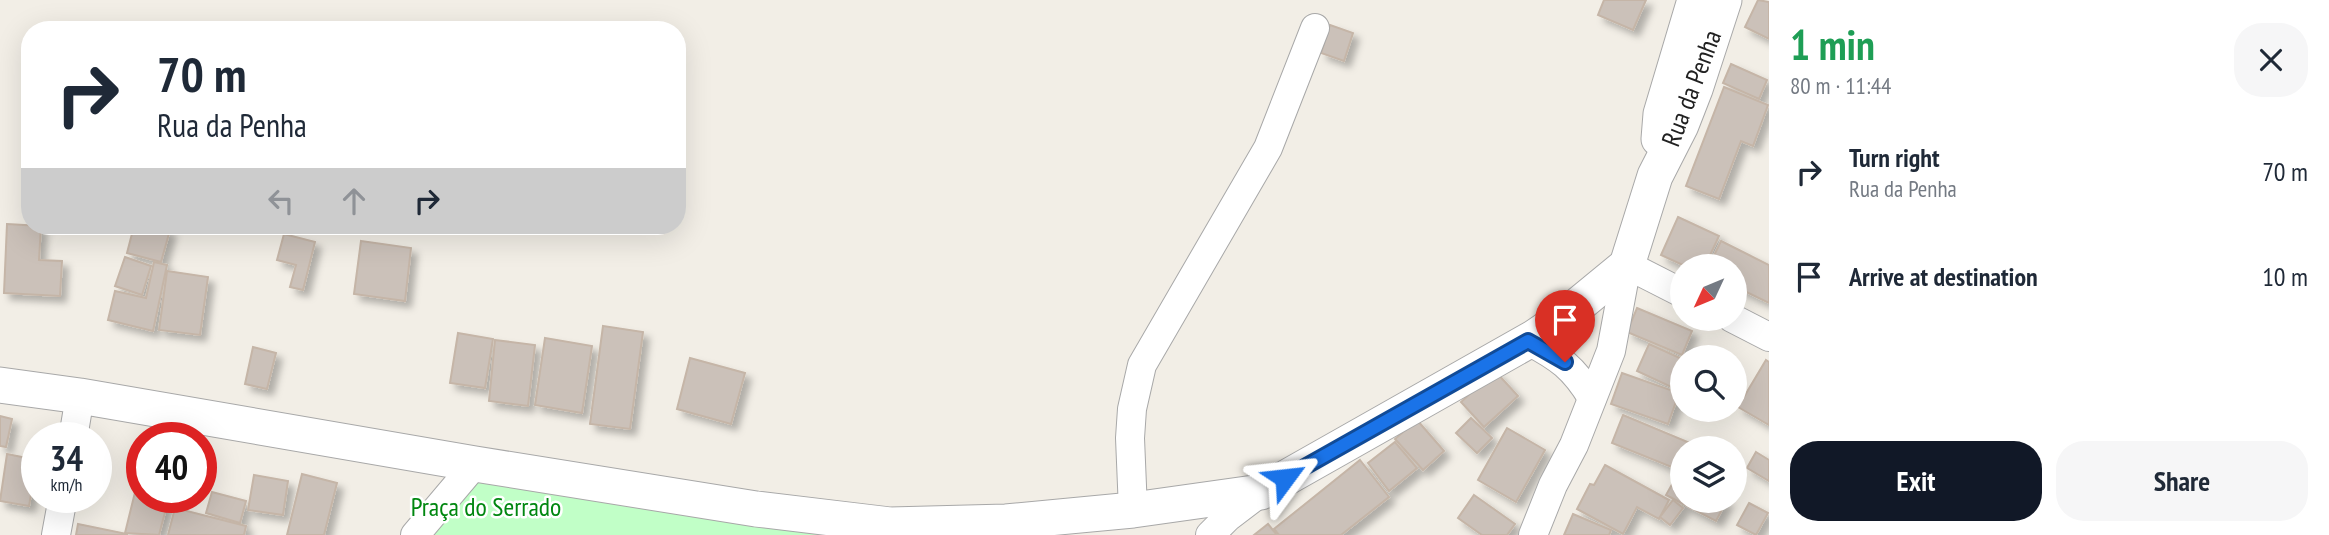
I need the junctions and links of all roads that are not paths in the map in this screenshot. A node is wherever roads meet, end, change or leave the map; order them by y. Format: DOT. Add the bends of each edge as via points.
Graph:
graph roads {
  1 [pos="1695,0"];
  2 [pos="1724,0"];
  3 [pos="1315,28"];
  4 [pos="1655,176"];
  5 [pos="1627,265"];
  6 [pos="1670,287"];
  7 [pos="1747,326"];
  8 [pos="1769,337"];
  9 [pos="1528,341"];
  10 [pos="0,385"];
  11 [pos="80,396"];
  12 [pos="1592,398"];
  13 [pos="76,422"];
  14 [pos="475,464"];
  15 [pos="1261,492"];
  16 [pos="1133,510"];
  17 [pos="60,513"];
  18 [pos="56,535"];
  19 [pos="415,535"];
  20 [pos="1210,535"];
  21 [pos="1534,535"];
  1 -- 4 [label="street, Rua da Penha" via="1661,114"];
  2 -- 4 [label="street, Rua da Penha" via="1681,125"];
  3 -- 16 [label="street" via="1268,149 1142,365 1132,408"];
  4 -- 5 [label="street, Rua da Penha"];
  5 -- 6 [label="street"];
  5 -- 9 [label="street"];
  5 -- 12 [label="street, Rua da Penha" via="1611,351"];
  7 -- 8 [label="street"];
  9 -- 12 [label="street" via="1565,362"];
  9 -- 15 [label="street"];
  10 -- 11 [label="street"];
  11 -- 13 [label="street"];
  11 -- 14 [label="street"];
  12 -- 21 [label="street, Rua da Penha"];
  14 -- 16 [label="street" via="757,509 890,525 1006,522"];
  14 -- 19 [label="street"];
  15 -- 16 [label="street"];
  15 -- 20 [label="street"];
  17 -- 18 [label="street"];
}
